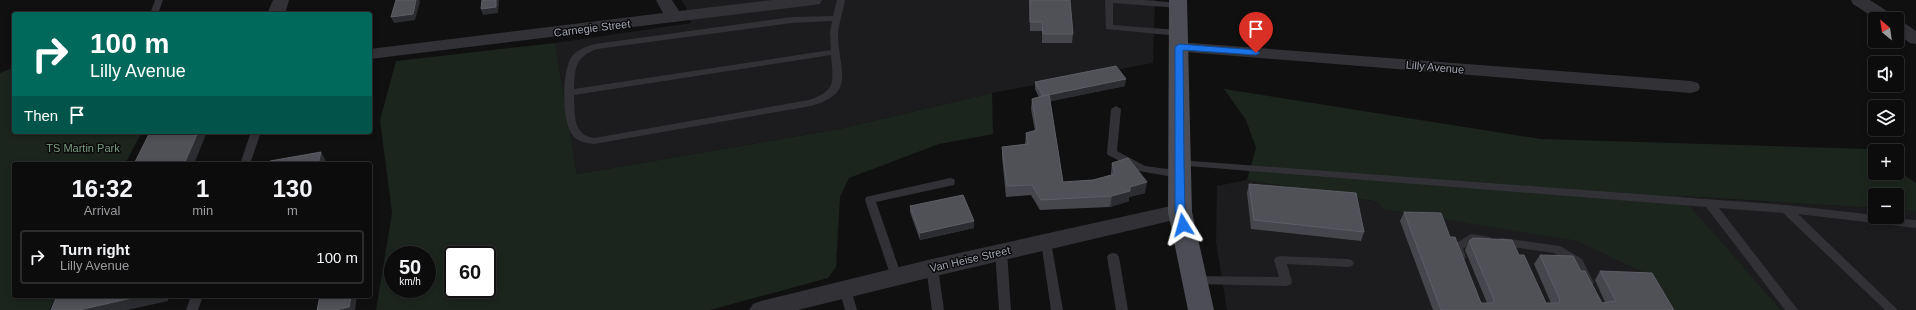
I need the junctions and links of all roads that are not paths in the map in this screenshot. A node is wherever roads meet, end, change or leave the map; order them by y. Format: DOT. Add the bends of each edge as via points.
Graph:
graph roads {
  1 [pos="159,0"];
  2 [pos="281,0"];
  3 [pos="664,0"];
  4 [pos="814,0"];
  5 [pos="842,0"];
  6 [pos="1859,0"];
  7 [pos="1178,2"];
  8 [pos="155,12"];
  9 [pos="277,12"];
  10 [pos="1877,12"];
  11 [pos="674,18"];
  12 [pos="837,18"];
  13 [pos="1904,31"];
  14 [pos="1916,39"];
  15 [pos="1179,40"];
  16 [pos="836,52"];
  17 [pos="372,54"];
  18 [pos="1691,87"];
  19 [pos="569,93"];
  20 [pos="1116,109"];
  21 [pos="255,134"];
  22 [pos="246,162"];
  23 [pos="1179,168"];
  24 [pos="950,182"];
  25 [pos="1710,204"];
  26 [pos="1786,210"];
  27 [pos="1180,212"];
  28 [pos="1916,224"];
  29 [pos="1046,242"];
  30 [pos="1518,244"];
  31 [pos="1001,252"];
  32 [pos="1113,257"];
  33 [pos="1524,257"];
  34 [pos="1348,263"];
  35 [pos="932,268"];
  36 [pos="1465,269"];
  37 [pos="896,277"];
  38 [pos="1195,280"];
  39 [pos="846,289"];
  40 [pos="1595,296"];
  41 [pos="196,298"];
  42 [pos="192,310"];
  43 [pos="761,310"];
  44 [pos="851,310"];
  45 [pos="938,310"];
  46 [pos="1005,310"];
  47 [pos="1057,310"];
  48 [pos="1122,310"];
  49 [pos="1201,310"];
  50 [pos="1792,310"];
  51 [pos="1892,310"];
  1 -- 8 [label="lane"];
  2 -- 9 [label="street"];
  3 -- 11 [label="street"];
  4 -- 11 [label="street, Carnegie Street"];
  5 -- 12 [label="lane"];
  6 -- 10 [label="street"];
  7 -- 15 [label="main road"];
  7 -- 15 [label="lane" via="1109,0 1109,28"];
  11 -- 17 [label="street, Carnegie Street"];
  12 -- 16 [label="lane" via="834,33"];
  12 -- 19 [label="lane" via="792,20 595,47 579,54 573,61"];
  13 -- 14 [label="street"];
  15 -- 18 [label="street, Lilly Avenue"];
  15 -- 23 [label="main road"];
  16 -- 19 [label="lane"];
  16 -- 19 [label="lane" via="838,81 835,90 826,98 811,103 594,141 583,140 574,131 569,110"];
  20 -- 23 [label="lane" via="1112,153 1143,169"];
  21 -- 22 [label="lane"];
  23 -- 25 [label="lane"];
  23 -- 27 [label="main road"];
  24 -- 37 [label="lane" via="870,200"];
  25 -- 26 [label="lane"];
  25 -- 50 [label="lane"];
  26 -- 28 [label="lane"];
  26 -- 51 [label="lane"];
  27 -- 29 [label="street, Van Heise Street"];
  27 -- 38 [label="main road"];
  29 -- 31 [label="street, Van Heise Street"];
  29 -- 47 [label="lane"];
  30 -- 33 [label="lane"];
  30 -- 36 [label="lane" via="1471,238 1457,248"];
  30 -- 40 [label="lane" via="1556,248 1578,262"];
  31 -- 35 [label="street, Van Heise Street"];
  31 -- 46 [label="lane"];
  32 -- 48 [label="lane"];
  34 -- 38 [label="lane" via="1280,260 1286,282"];
  35 -- 37 [label="street, Van Heise Street"];
  35 -- 45 [label="lane"];
  37 -- 39 [label="street, Van Heise Street"];
  38 -- 49 [label="main road"];
  39 -- 43 [label="street, Van Heise Street"];
  39 -- 44 [label="lane"];
  41 -- 42 [label="lane"];
}
